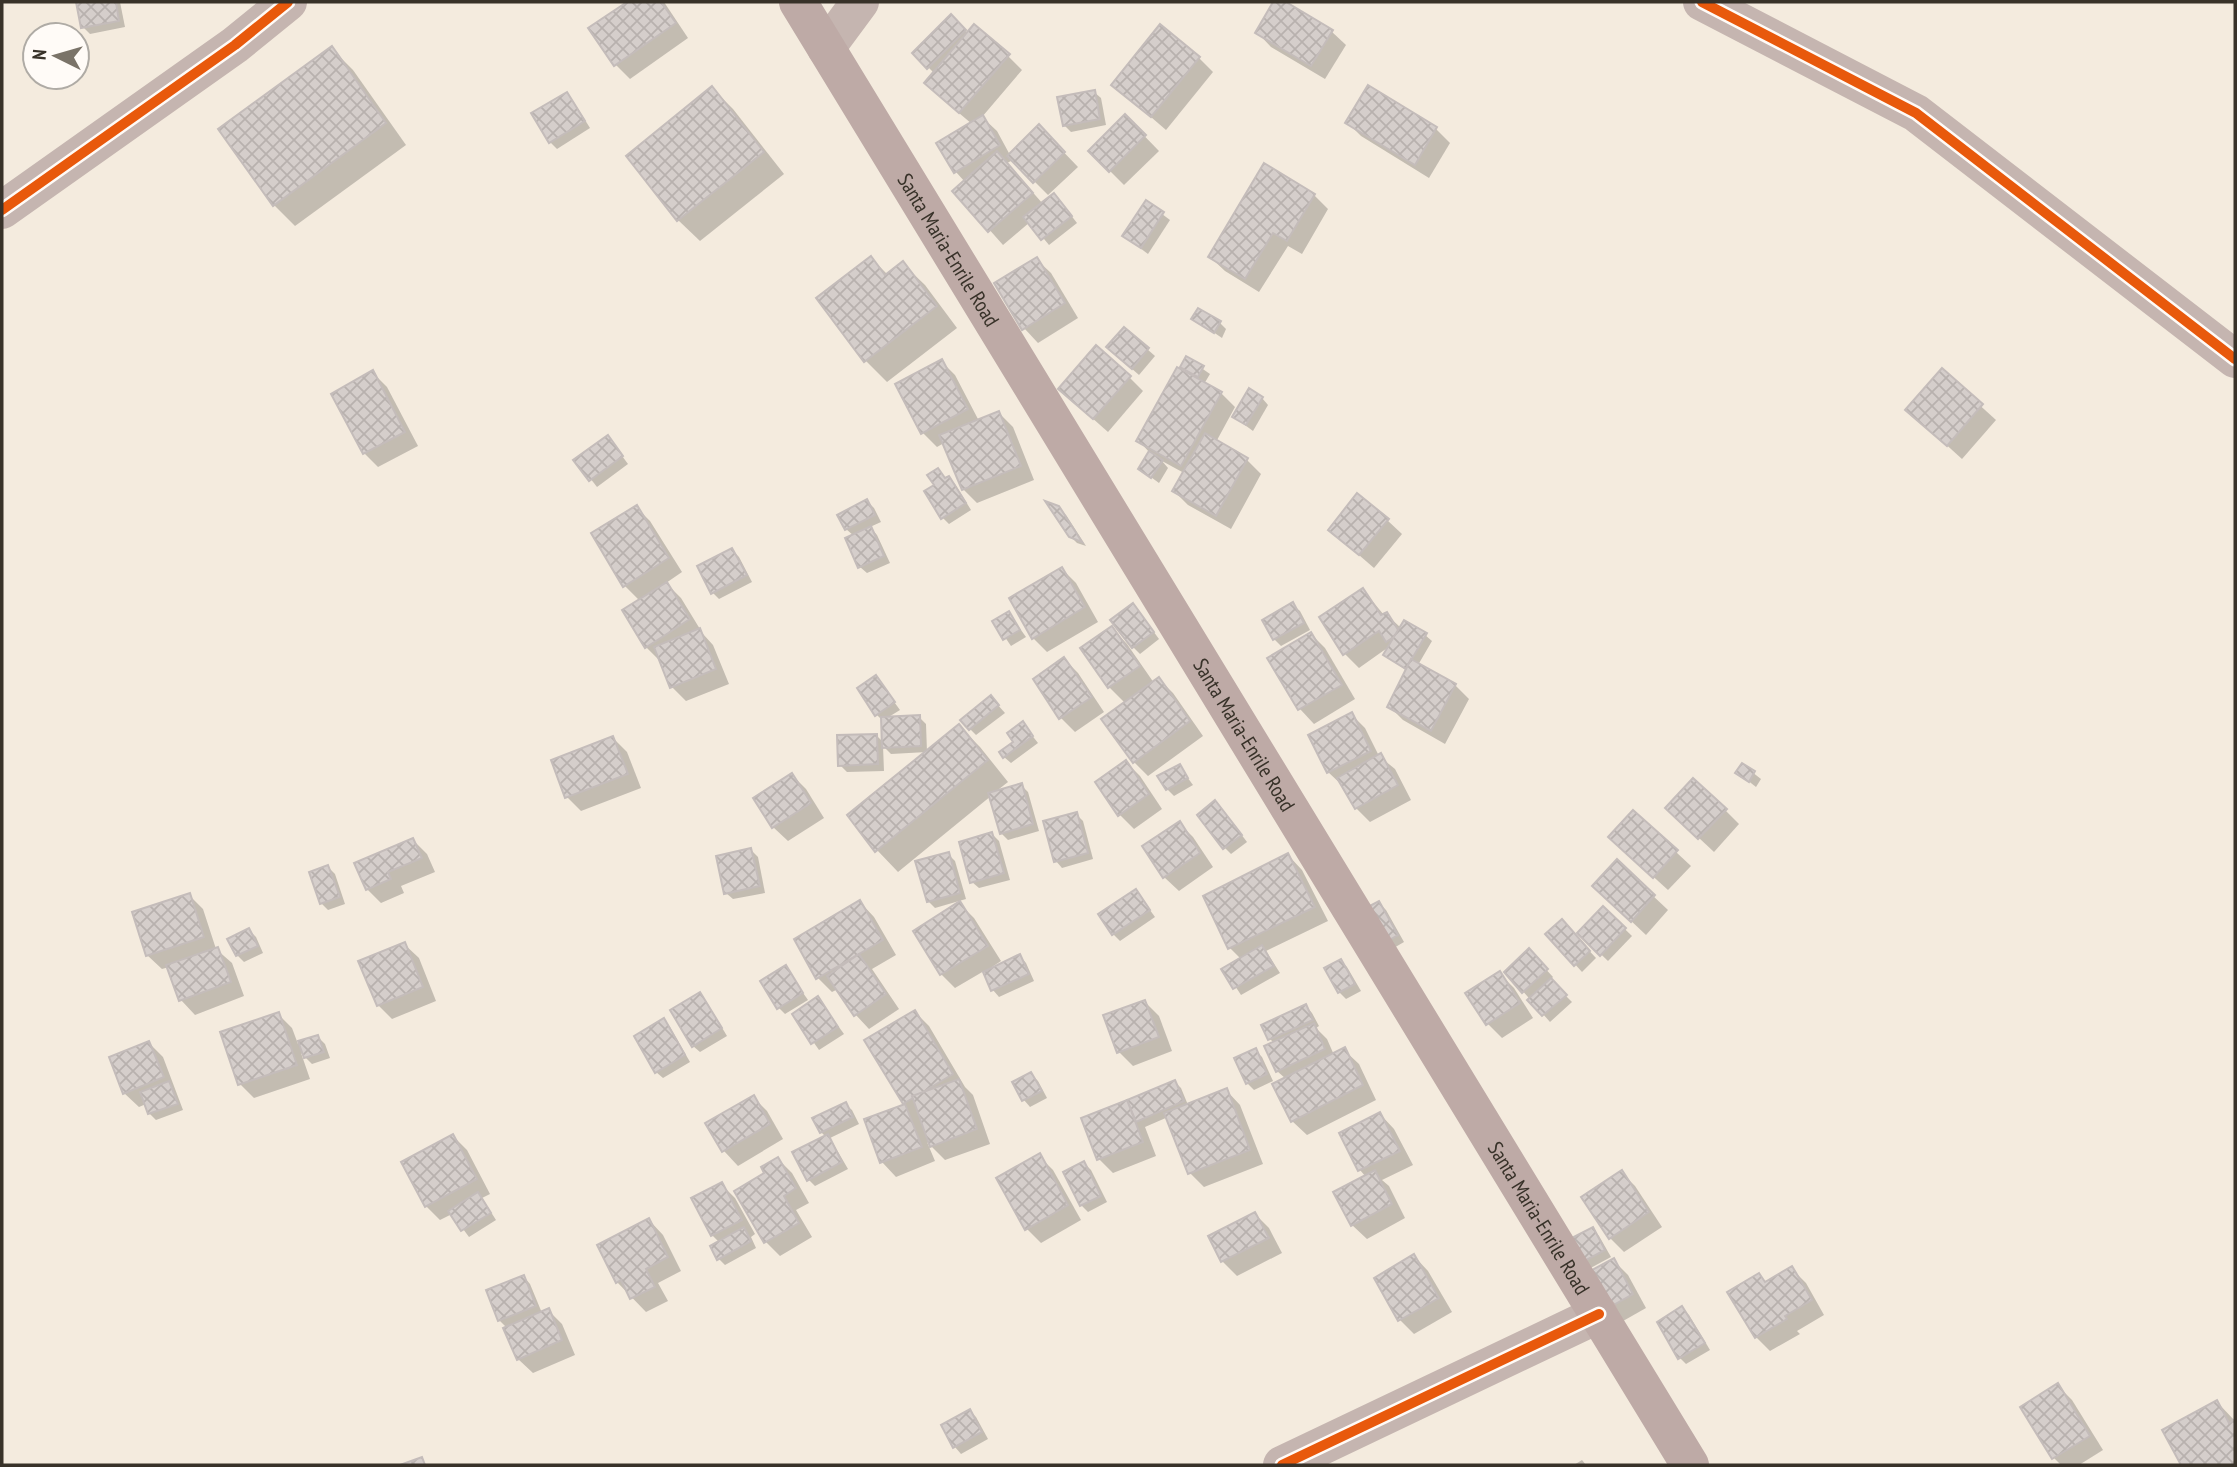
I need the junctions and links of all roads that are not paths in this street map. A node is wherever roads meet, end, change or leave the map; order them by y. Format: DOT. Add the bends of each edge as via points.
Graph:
graph roads {
  1 [pos="288,2"];
  2 [pos="798,2"];
  3 [pos="860,2"];
  4 [pos="1702,2"];
  5 [pos="826,48"];
  6 [pos="2,210"];
  7 [pos="2235,359"];
  8 [pos="1599,1314"];
  9 [pos="1282,1465"];
  10 [pos="1690,1465"];
  1 -- 6 [label="street" via="235,45"];
  2 -- 5 [label="main road, Santa Maria-Enrile Road"];
  3 -- 5 [label="street"];
  4 -- 7 [label="street" via="1916,113"];
  5 -- 8 [label="main road, Santa Maria-Enrile Road"];
  8 -- 9 [label="street"];
  8 -- 10 [label="main road, Santa Maria-Enrile Road"];
}
